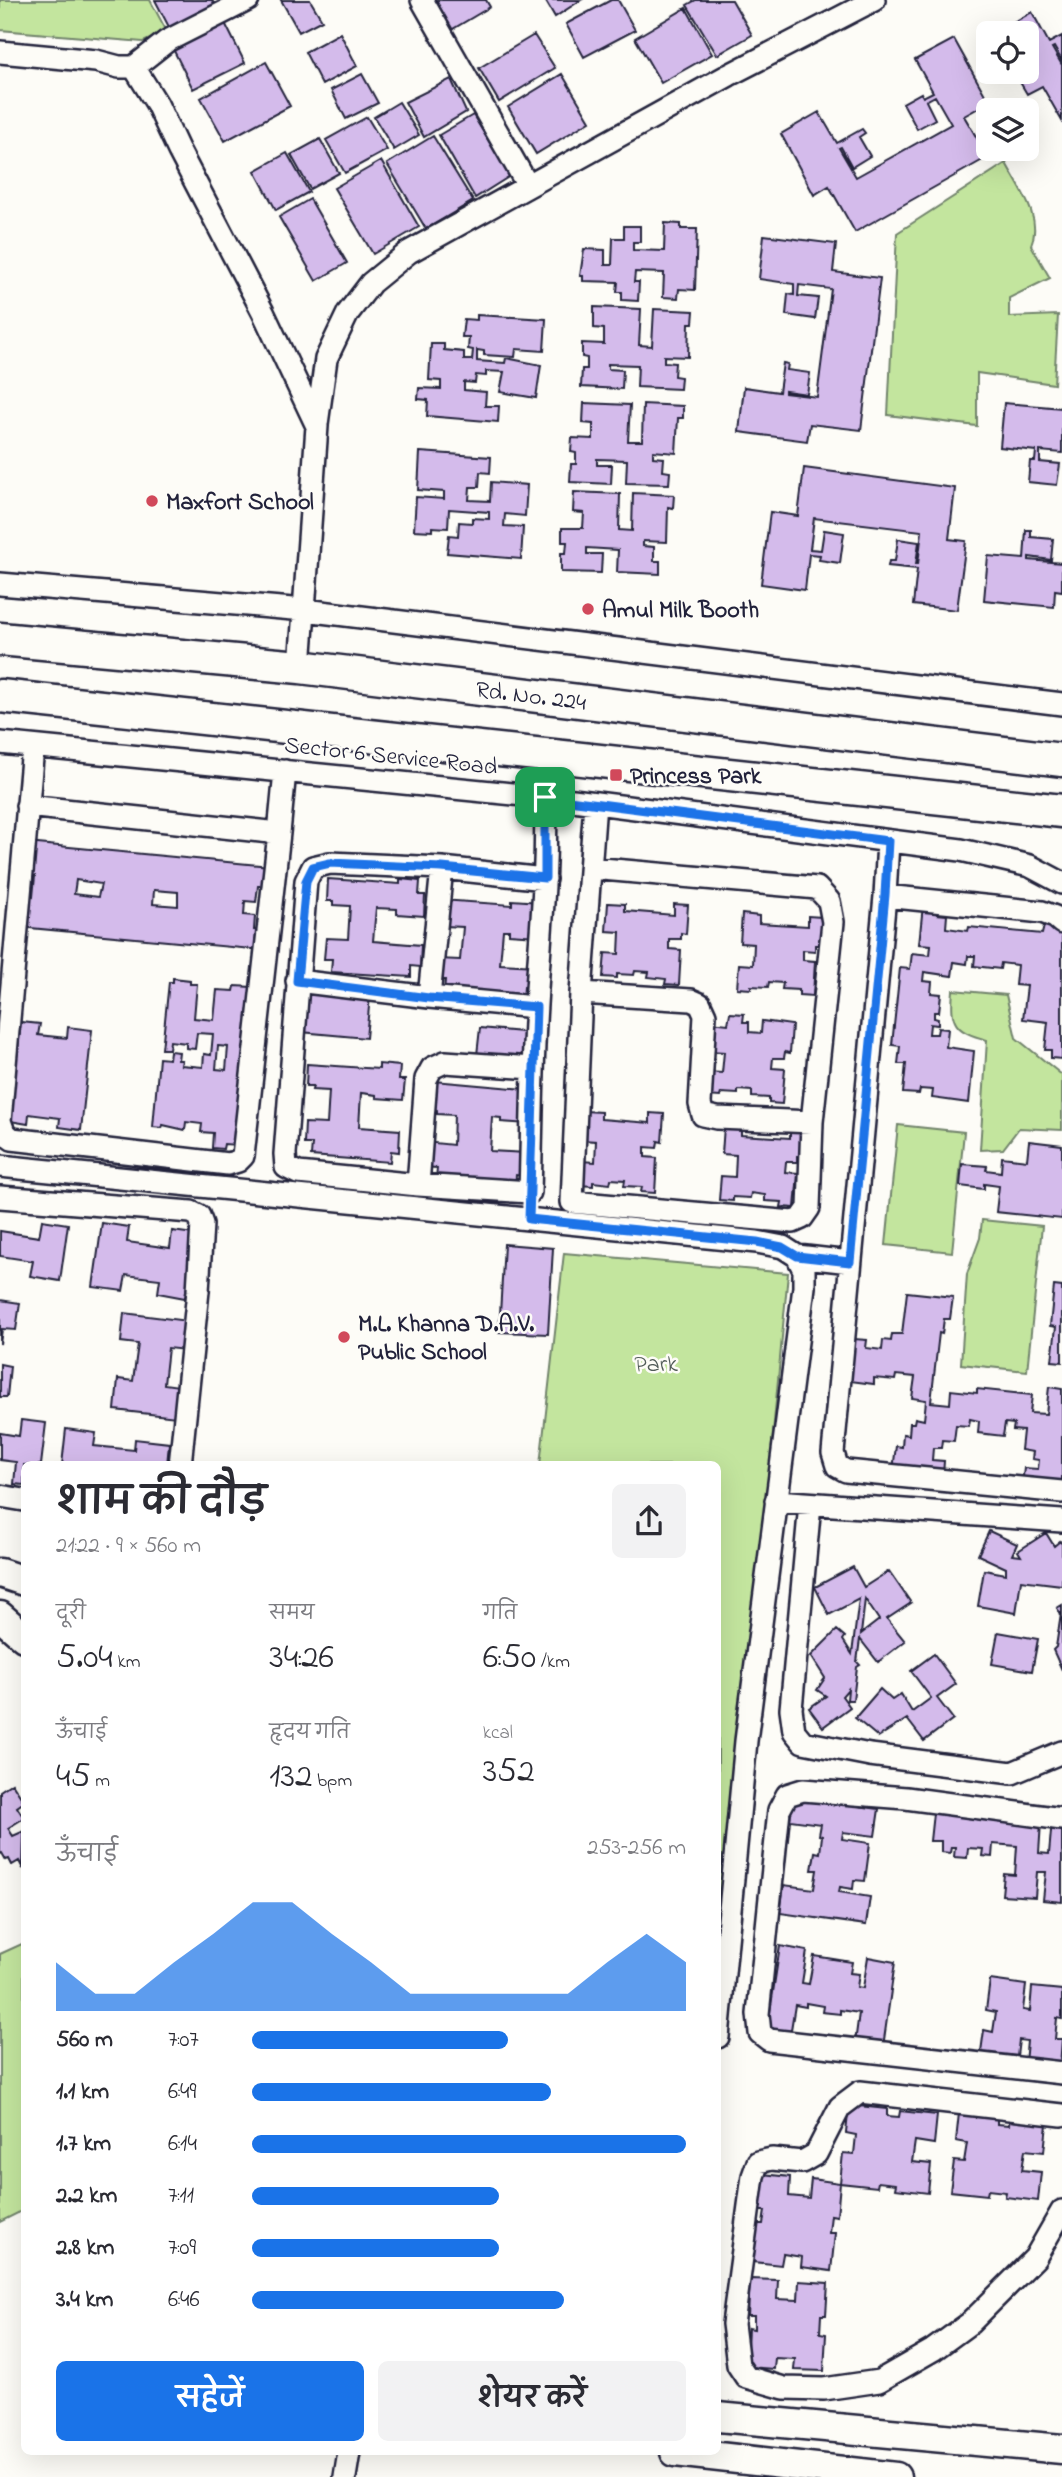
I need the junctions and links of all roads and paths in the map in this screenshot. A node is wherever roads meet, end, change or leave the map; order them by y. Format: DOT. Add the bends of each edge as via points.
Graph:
graph roads {
  1 [pos="248,0"];
  2 [pos="422,0"];
  3 [pos="874,0"];
  4 [pos="0,52"];
  5 [pos="134,67"];
  6 [pos="528,186"];
  7 [pos="317,426"];
  8 [pos="0,584"];
  9 [pos="305,610"];
  10 [pos="0,639"];
  11 [pos="300,667"];
  12 [pos="0,696"];
  13 [pos="1062,704"];
  14 [pos="0,743"];
  15 [pos="33,747"];
  16 [pos="1053,755"];
  17 [pos="285,772"];
  18 [pos="545,797"];
  19 [pos="595,803"];
  20 [pos="27,806"];
  21 [pos="1026,807"];
  22 [pos="1062,811"];
  23 [pos="1062,829"];
  24 [pos="279,834"];
  25 [pos="888,841"];
  26 [pos="442,868"];
  27 [pos="591,868"];
  28 [pos="545,878"];
  29 [pos="1062,883"];
  30 [pos="885,895"];
  31 [pos="1062,923"];
  32 [pos="297,981"];
  33 [pos="581,993"];
  34 [pos="429,998"];
  35 [pos="536,1007"];
  36 [pos="533,1068"];
  37 [pos="812,1122"];
  38 [pos="0,1166"];
  39 [pos="418,1185"];
  40 [pos="530,1192"];
  41 [pos="0,1197"];
  42 [pos="571,1213"];
  43 [pos="529,1219"];
  44 [pos="797,1256"];
  45 [pos="850,1262"];
  46 [pos="180,1461"];
  47 [pos="1062,1492"];
  48 [pos="0,1496"];
  49 [pos="21,1500"];
  50 [pos="776,1501"];
  51 [pos="810,1504"];
  52 [pos="1062,1521"];
  53 [pos="0,1573"];
  54 [pos="21,1580"];
  55 [pos="0,1616"];
  56 [pos="21,1634"];
  57 [pos="1062,1752"];
  58 [pos="1062,1819"];
  59 [pos="721,2006"];
  60 [pos="1062,2073"];
  61 [pos="1062,2115"];
  62 [pos="1062,2211"];
  63 [pos="721,2417"];
  64 [pos="1062,2449"];
  65 [pos="349,2455"];
  66 [pos="693,2455"];
  67 [pos="791,2471"];
  68 [pos="345,2477"];
  69 [pos="895,2477"];
  1 -- 5 [label="street" via="167,41"];
  2 -- 6 [label="street"];
  3 -- 6 [label="street"];
  4 -- 5 [label="street"];
  5 -- 7 [label="street" via="157,104"];
  6 -- 7 [label="street" via="409,252 371,284 348,313 326,359"];
  7 -- 9 [label="street"];
  8 -- 9 [label="street"];
  9 -- 11 [label="street"];
  9 -- 13 [label="street"];
  10 -- 11 [label="main road, Rd. No. 224"];
  11 -- 16 [label="main road, Rd. No. 224"];
  12 -- 21 [label="main road"];
  14 -- 15 [label="street, Sector 6 Service Road"];
  15 -- 17 [label="street, Sector 6 Service Road"];
  15 -- 20 [label="street"];
  17 -- 18 [label="street, Sector 6 Service Road"];
  17 -- 24 [label="street"];
  18 -- 19 [label="street, Sector 6 Service Road"];
  18 -- 28 [label="street"];
  19 -- 25 [label="street, Sector 6 Service Road"];
  19 -- 27 [label="street"];
  20 -- 24 [label="street"];
  20 -- 24 [label="street" via="1,1121 5,1132 12,1139 228,1164 243,1156"];
  21 -- 22 [label="main road"];
  21 -- 23 [label="main road"];
  25 -- 29 [label="street, Sector 6 Service Road" via="961,850 1030,866"];
  25 -- 30 [label="street"];
  26 -- 28 [label="street"];
  26 -- 32 [label="street" via="330,863 313,867 306,881"];
  26 -- 34 [label="street"];
  27 -- 33 [label="street"];
  27 -- 37 [label="street" via="817,888 829,901 833,922"];
  28 -- 35 [label="street"];
  30 -- 31 [label="street" via="1042,912"];
  30 -- 45 [label="street"];
  32 -- 34 [label="street"];
  32 -- 39 [label="street" via="286,1167 298,1173"];
  33 -- 37 [label="street" via="700,1004 705,1015 700,1104 704,1115"];
  33 -- 42 [label="street"];
  34 -- 35 [label="street"];
  35 -- 36 [label="street"];
  36 -- 39 [label="street" via="445,1062 432,1068 426,1079"];
  36 -- 40 [label="street"];
  37 -- 42 [label="street" via="809,1208 793,1222"];
  38 -- 43 [label="street"];
  39 -- 40 [label="street"];
  40 -- 43 [label="street"];
  41 -- 46 [label="street" via="199,1216 198,1292"];
  42 -- 43 [label="street"];
  42 -- 44 [label="street" via="757,1242 782,1247"];
  44 -- 45 [label="street"];
  44 -- 50 [label="street" via="804,1270 804,1287"];
  45 -- 47 [label="street" via="833,1453 837,1466 845,1471"];
  48 -- 49 [label="street"];
  50 -- 51 [label="street"];
  50 -- 59 [label="street" via="746,1741"];
  51 -- 52 [label="street"];
  51 -- 57 [label="street" via="791,1709 794,1731 803,1742 1012,1773"];
  53 -- 54 [label="street"];
  55 -- 56 [label="street"];
  58 -- 60 [label="street" via="906,1798 803,1790 787,1795 779,1810 758,2014 760,2033 769,2040"];
  61 -- 62 [label="street" via="860,2092 840,2106 816,2154 802,2162 758,2162 733,2323 738,2365 746,2377 784,2388 824,2389 879,2381 933,2350 979,2314 1035,2258"];
  63 -- 64 [label="street"];
  65 -- 68 [label="street"];
  66 -- 67 [label="street"];
  67 -- 69 [label="street"];
}
